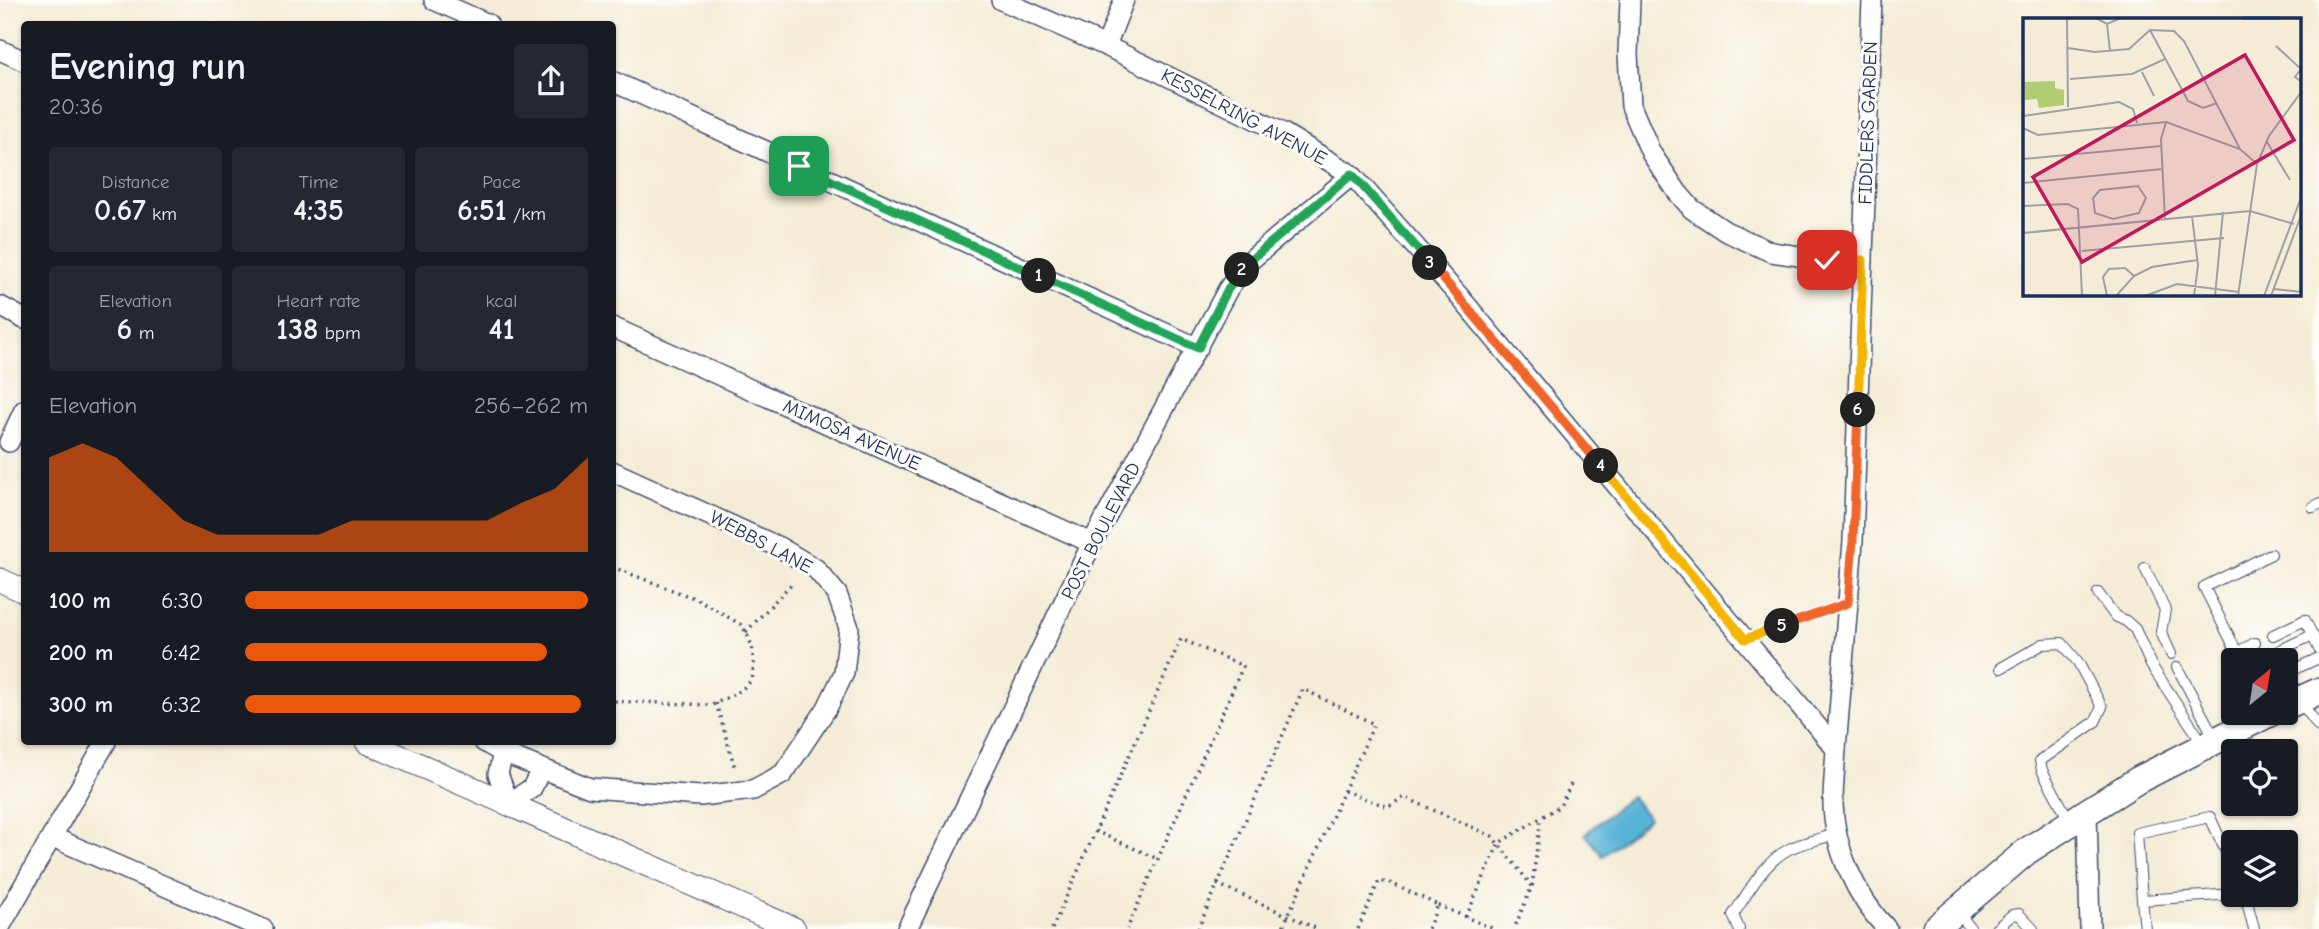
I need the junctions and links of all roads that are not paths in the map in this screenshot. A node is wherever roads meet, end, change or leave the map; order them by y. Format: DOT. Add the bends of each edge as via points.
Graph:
graph roads {
  1 [pos="434,0"];
  2 [pos="1001,0"];
  3 [pos="1124,0"];
  4 [pos="1630,0"];
  5 [pos="1872,0"];
  6 [pos="481,21"];
  7 [pos="1106,46"];
  8 [pos="0,50"];
  9 [pos="21,60"];
  10 [pos="616,83"];
  11 [pos="1352,174"];
  12 [pos="1863,260"];
  13 [pos="0,306"];
  14 [pos="21,317"];
  15 [pos="616,329"];
  16 [pos="1198,348"];
  17 [pos="21,416"];
  18 [pos="9,442"];
  19 [pos="616,473"];
  20 [pos="1092,543"];
  21 [pos="2271,554"];
  22 [pos="2145,568"];
  23 [pos="0,580"];
  24 [pos="21,590"];
  25 [pos="2098,593"];
  26 [pos="1848,603"];
  27 [pos="2273,635"];
  28 [pos="2313,635"];
  29 [pos="1745,639"];
  30 [pos="2255,643"];
  31 [pos="2235,648"];
  32 [pos="2249,648"];
  33 [pos="2284,648"];
  34 [pos="2319,649"];
  35 [pos="2172,654"];
  36 [pos="2319,658"];
  37 [pos="2178,667"];
  38 [pos="2001,668"];
  39 [pos="2298,668"];
  40 [pos="2298,714"];
  41 [pos="2246,725"];
  42 [pos="2319,727"];
  43 [pos="2210,742"];
  44 [pos="104,745"];
  45 [pos="489,745"];
  46 [pos="393,747"];
  47 [pos="1836,749"];
  48 [pos="503,753"];
  49 [pos="541,769"];
  50 [pos="509,803"];
  51 [pos="2078,817"];
  52 [pos="1836,834"];
  53 [pos="52,837"];
  54 [pos="2221,841"];
  55 [pos="2221,895"];
  56 [pos="2142,900"];
  57 [pos="2248,907"];
  58 [pos="1964,919"];
  59 [pos="0,927"];
  60 [pos="263,929"];
  61 [pos="794,929"];
  62 [pos="906,929"];
  63 [pos="1739,929"];
  64 [pos="1887,929"];
  65 [pos="1935,929"];
  66 [pos="1996,929"];
  67 [pos="2033,929"];
  68 [pos="2090,929"];
  69 [pos="2145,929"];
  70 [pos="2254,929"];
  1 -- 6 [label="street"];
  2 -- 7 [label="street, KESSELRING AVENUE"];
  3 -- 7 [label="street"];
  4 -- 12 [label="street" via="1631,106 1651,153 1685,201 1725,231 1771,252"];
  5 -- 12 [label="street, FIDDLERS GARDEN"];
  7 -- 11 [label="street, KESSELRING AVENUE" via="1283,133"];
  8 -- 9 [label="street"];
  10 -- 16 [label="street"];
  11 -- 16 [label="street, POST BOULEVARD" via="1247,263"];
  11 -- 29 [label="street, KESSELRING AVENUE"];
  12 -- 26 [label="street, FIDDLERS GARDEN"];
  13 -- 14 [label="street"];
  15 -- 20 [label="street, MIMOSA AVENUE"];
  16 -- 20 [label="street, POST BOULEVARD"];
  17 -- 18 [label="street"];
  19 -- 49 [label="street, WEBBS LANE" via="779,547 816,569 836,594 849,628 844,673 827,708 783,774 753,790 701,796 590,788"];
  20 -- 62 [label="street, POST BOULEVARD"];
  21 -- 31 [label="lane" via="2204,587"];
  22 -- 35 [label="lane" via="2165,610 2161,632"];
  23 -- 24 [label="street"];
  25 -- 43 [label="lane" via="2115,616 2135,629 2167,691"];
  26 -- 29 [label="lane"];
  26 -- 47 [label="street, FIDDLERS GARDEN"];
  27 -- 28 [label="lane" via="2305,620"];
  28 -- 33 [label="lane"];
  28 -- 34 [label="lane"];
  29 -- 47 [label="street, KESSELRING AVENUE"];
  30 -- 32 [label="lane"];
  36 -- 39 [label="lane"];
  37 -- 43 [label="lane"];
  38 -- 51 [label="lane" via="2043,644 2062,643 2102,707 2095,722 2040,761"];
  40 -- 42 [label="lane"];
  41 -- 43 [label="main road"];
  43 -- 51 [label="main road"];
  44 -- 53 [label="street"];
  45 -- 48 [label="street, WEBBS LANE"];
  46 -- 50 [label="street"];
  47 -- 52 [label="street"];
  48 -- 49 [label="street, WEBBS LANE"];
  48 -- 50 [label="street" via="498,774"];
  49 -- 50 [label="street" via="532,788"];
  50 -- 61 [label="street"];
  51 -- 58 [label="main road" via="2027,851"];
  51 -- 68 [label="street"];
  52 -- 63 [label="lane" via="1778,856 1733,915"];
  52 -- 64 [label="street" via="1855,883"];
  53 -- 59 [label="street"];
  53 -- 60 [label="street"];
  54 -- 56 [label="lane" via="2210,817 2137,833"];
  55 -- 56 [label="lane"];
  56 -- 69 [label="lane"];
  57 -- 70 [label="lane"];
  58 -- 65 [label="main road"];
  66 -- 67 [label="lane" via="2019,914"];
}
